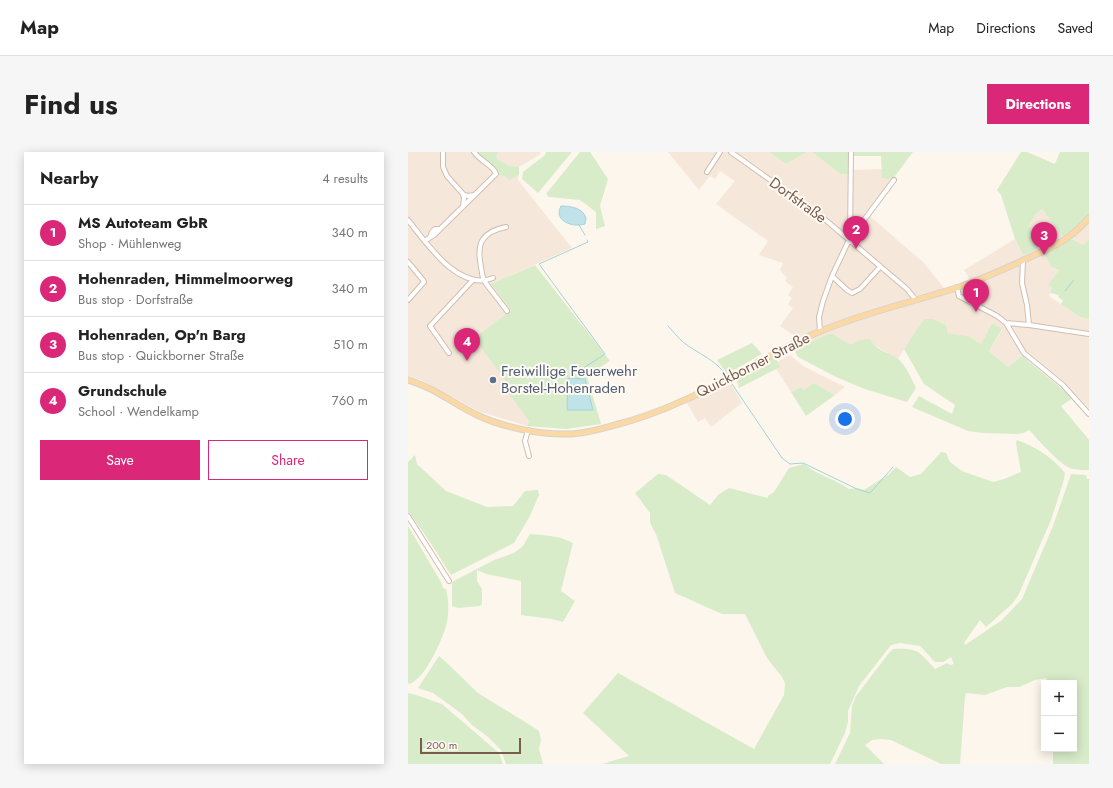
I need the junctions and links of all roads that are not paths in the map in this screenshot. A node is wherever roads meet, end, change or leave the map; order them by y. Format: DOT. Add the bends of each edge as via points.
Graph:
graph roads {
  1 [pos="443,152"];
  2 [pos="474,152"];
  3 [pos="720,152"];
  4 [pos="731,152"];
  5 [pos="852,152"];
  6 [pos="707,172"];
  7 [pos="894,180"];
  8 [pos="463,194"];
  9 [pos="475,195"];
  10 [pos="463,207"];
  11 [pos="1089,218"];
  12 [pos="408,220"];
  13 [pos="506,227"];
  14 [pos="426,240"];
  15 [pos="849,240"];
  16 [pos="1023,261"];
  17 [pos="408,262"];
  18 [pos="880,268"];
  19 [pos="832,276"];
  20 [pos="492,278"];
  21 [pos="473,280"];
  22 [pos="484,281"];
  23 [pos="957,287"];
  24 [pos="915,299"];
  25 [pos="408,300"];
  26 [pos="507,311"];
  27 [pos="1006,323"];
  28 [pos="1030,325"];
  29 [pos="820,331"];
  30 [pos="1089,334"];
  31 [pos="449,353"];
  32 [pos="408,380"];
  33 [pos="1089,414"];
  34 [pos="528,430"];
  35 [pos="529,456"];
  36 [pos="408,516"];
  37 [pos="448,581"];
  1 -- 8 [label="street" via="444,172"];
  2 -- 9 [label="street" via="496,172"];
  3 -- 6 [label="street"];
  4 -- 15 [label="street, Dorfstraße" via="822,217"];
  5 -- 15 [label="street"];
  7 -- 15 [label="street"];
  8 -- 9 [label="street"];
  8 -- 10 [label="street"];
  9 -- 10 [label="street"];
  10 -- 14 [label="street"];
  11 -- 16 [label="main road, Quickborner Straße" via="1063,242"];
  12 -- 14 [label="street"];
  13 -- 22 [label="street" via="494,229 486,235 480,246 479,257"];
  14 -- 21 [label="street" via="450,268"];
  15 -- 18 [label="street, Dorfstraße"];
  15 -- 19 [label="street"];
  16 -- 23 [label="main road, Quickborner Straße"];
  16 -- 28 [label="street" via="1022,283"];
  17 -- 25 [label="street" via="424,280"];
  18 -- 19 [label="street" via="860,289 852,293"];
  18 -- 24 [label="street, Dorfstraße"];
  19 -- 29 [label="street" via="819,317"];
  20 -- 22 [label="street"];
  21 -- 22 [label="street"];
  21 -- 31 [label="street" via="430,326"];
  22 -- 26 [label="street"];
  23 -- 24 [label="main road, Quickborner Straße"];
  23 -- 27 [label="street" via="959,296"];
  24 -- 29 [label="main road, Quickborner Straße" via="864,314"];
  27 -- 28 [label="street"];
  27 -- 33 [label="street" via="1024,353 1063,385"];
  28 -- 30 [label="street"];
  29 -- 34 [label="main road, Quickborner Straße" via="705,390 635,420 588,432 568,434"];
  32 -- 34 [label="main road, Quickborner Straße" via="426,386 477,415"];
  34 -- 35 [label="street" via="525,441"];
  36 -- 37 [label="street"];
}
